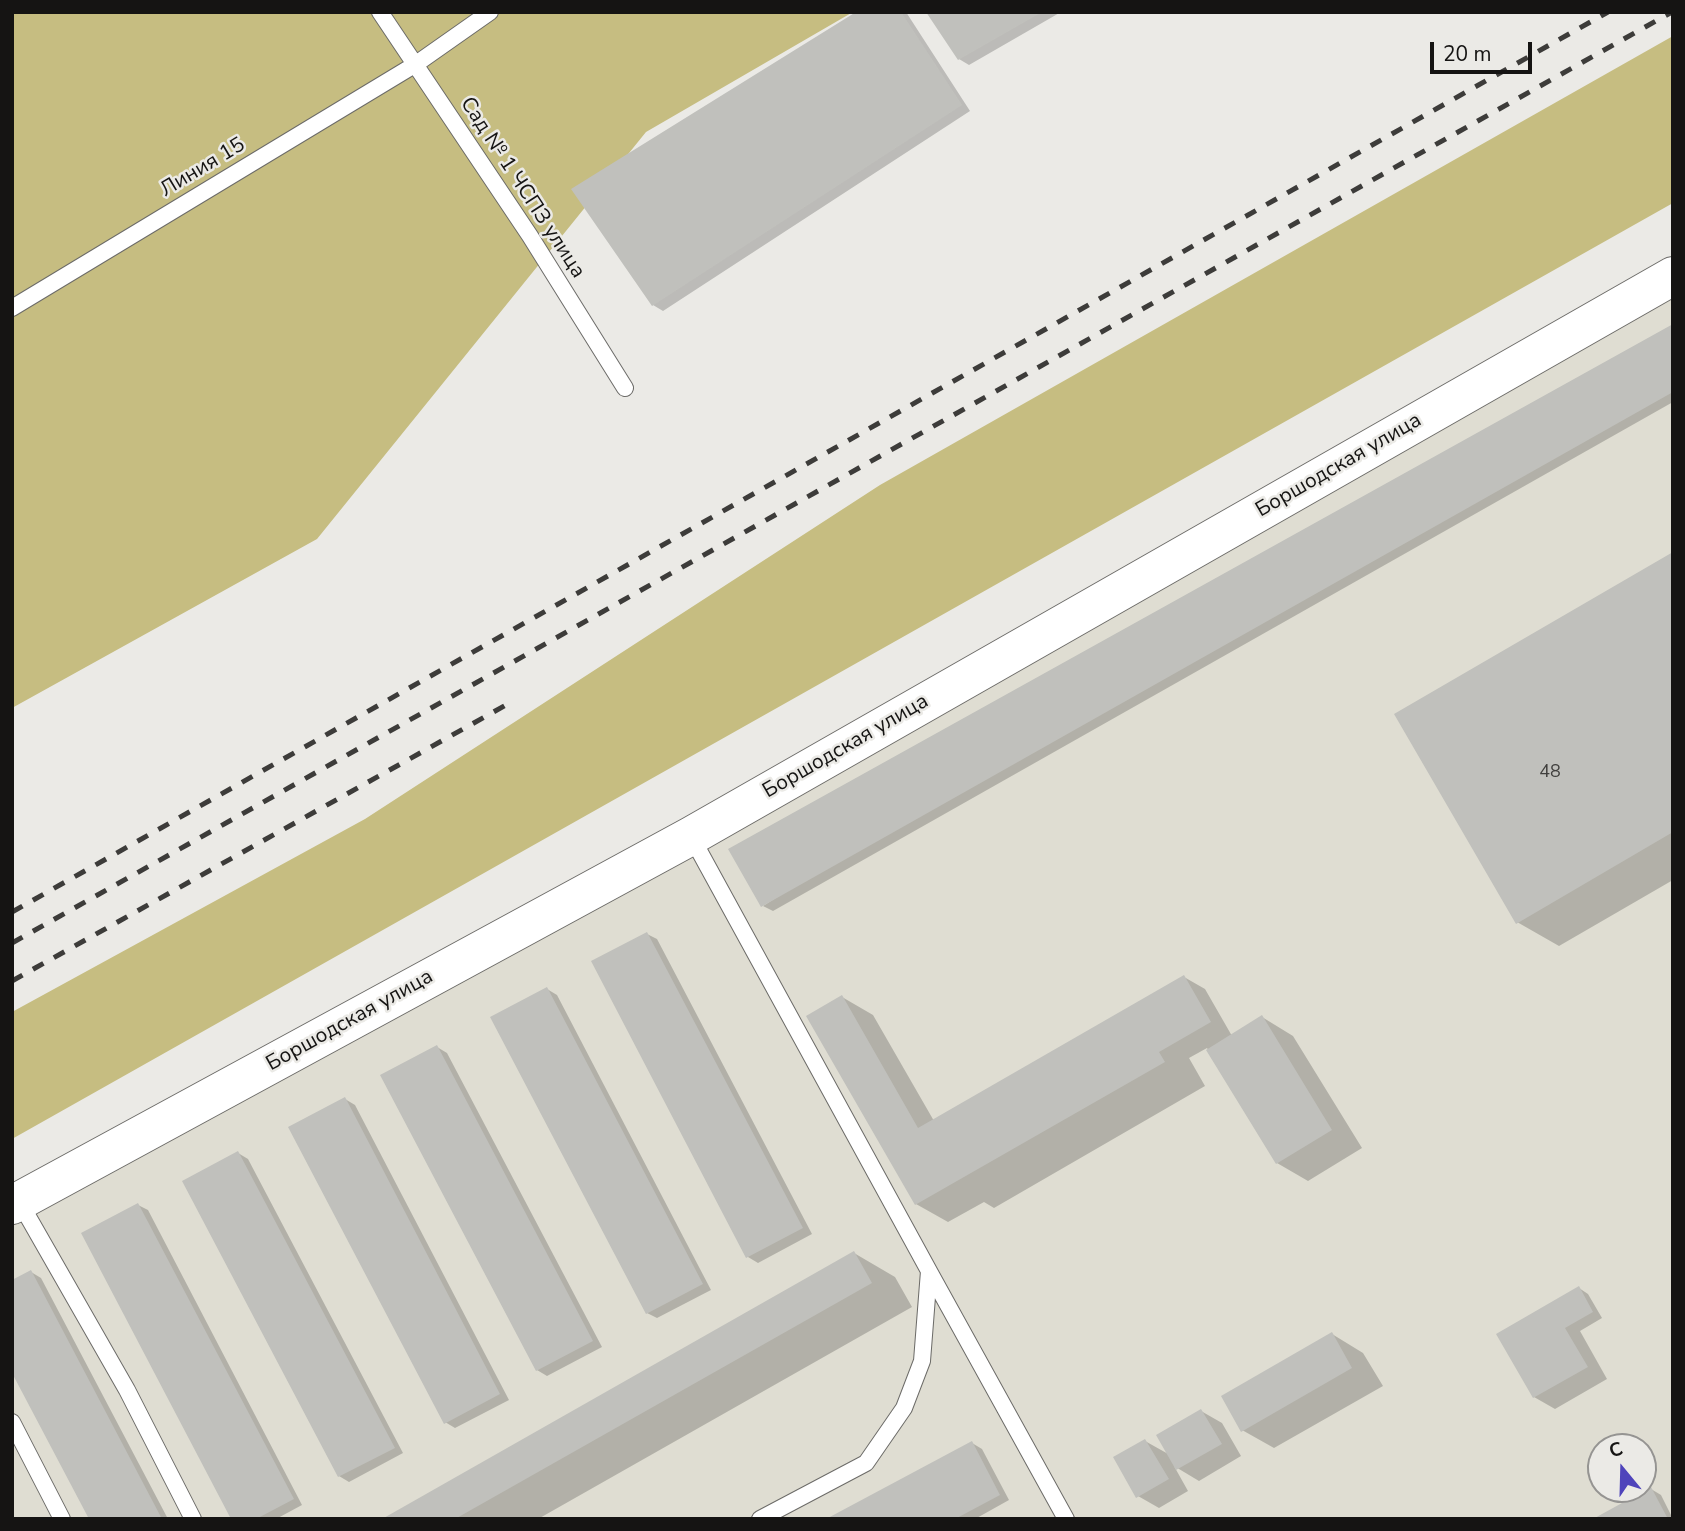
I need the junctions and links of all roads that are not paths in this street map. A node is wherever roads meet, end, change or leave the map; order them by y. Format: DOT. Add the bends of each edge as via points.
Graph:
graph roads {
  1 [pos="380,12"];
  2 [pos="490,12"];
  3 [pos="416,64"];
  4 [pos="1673,276"];
  5 [pos="12,308"];
  6 [pos="625,388"];
  7 [pos="691,836"];
  8 [pos="16,1203"];
  9 [pos="929,1271"];
  10 [pos="12,1422"];
  11 [pos="62,1519"];
  12 [pos="193,1519"];
  13 [pos="760,1519"];
  14 [pos="1066,1519"];
  1 -- 3 [label="lane, Сад № 1 ЧСПЗ улица"];
  2 -- 3 [label="lane, Линия 15"];
  3 -- 5 [label="lane, Линия 15"];
  3 -- 6 [label="lane, Сад № 1 ЧСПЗ улица"];
  4 -- 7 [label="street, Боршодская улица"];
  7 -- 8 [label="street, Боршодская улица"];
  7 -- 9 [label="lane"];
  8 -- 12 [label="lane" via="127,1390"];
  9 -- 13 [label="lane" via="922,1361 896,1419 866,1463"];
  9 -- 14 [label="lane"];
  10 -- 11 [label="lane"];
}
